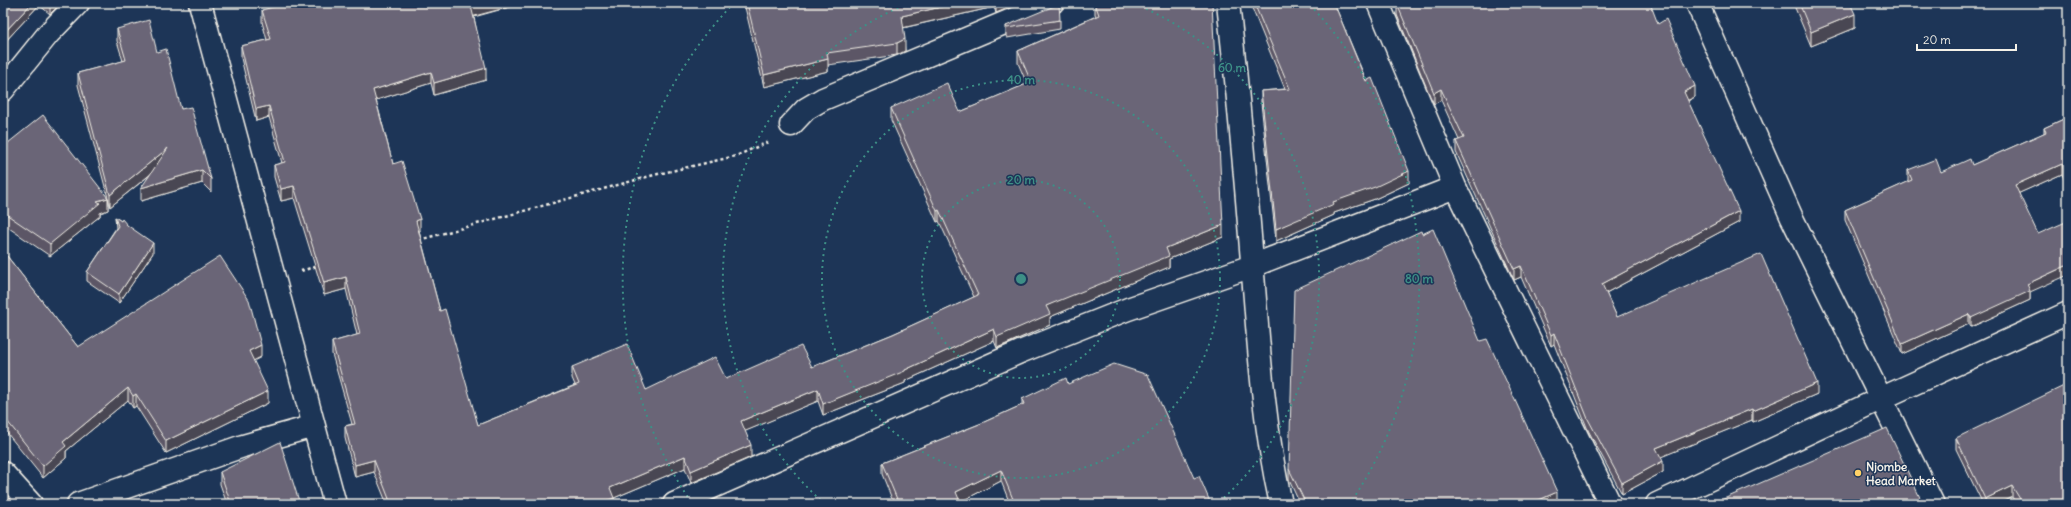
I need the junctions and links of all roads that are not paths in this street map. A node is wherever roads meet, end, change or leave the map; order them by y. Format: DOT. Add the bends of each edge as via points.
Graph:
graph roads {
  1 [pos="78,3"];
  2 [pos="200,3"];
  3 [pos="1052,3"];
  4 [pos="1228,3"];
  5 [pos="1378,3"];
  6 [pos="1697,3"];
  7 [pos="3,90"];
  8 [pos="790,125"];
  9 [pos="1455,187"];
  10 [pos="1252,266"];
  11 [pos="2068,313"];
  12 [pos="1880,399"];
  13 [pos="314,426"];
  14 [pos="3,473"];
  15 [pos="31,504"];
  16 [pos="78,504"];
  17 [pos="335,504"];
  18 [pos="674,504"];
  19 [pos="1281,504"];
  20 [pos="1610,504"];
  21 [pos="1657,504"];
  22 [pos="1933,504"];
  1 -- 7 [label="street" via="49,33"];
  2 -- 13 [label="street"];
  3 -- 8 [label="street" via="823,98 806,109"];
  4 -- 10 [label="street" via="1242,133"];
  5 -- 9 [label="street"];
  6 -- 12 [label="street" via="1792,218"];
  9 -- 10 [label="street"];
  9 -- 20 [label="street"];
  10 -- 18 [label="street" via="1128,309 1020,352"];
  10 -- 19 [label="street" via="1263,394 1273,470"];
  11 -- 12 [label="street"];
  12 -- 21 [label="street"];
  12 -- 22 [label="street"];
  13 -- 16 [label="street" via="243,446"];
  13 -- 17 [label="street"];
  14 -- 15 [label="street"];
}
